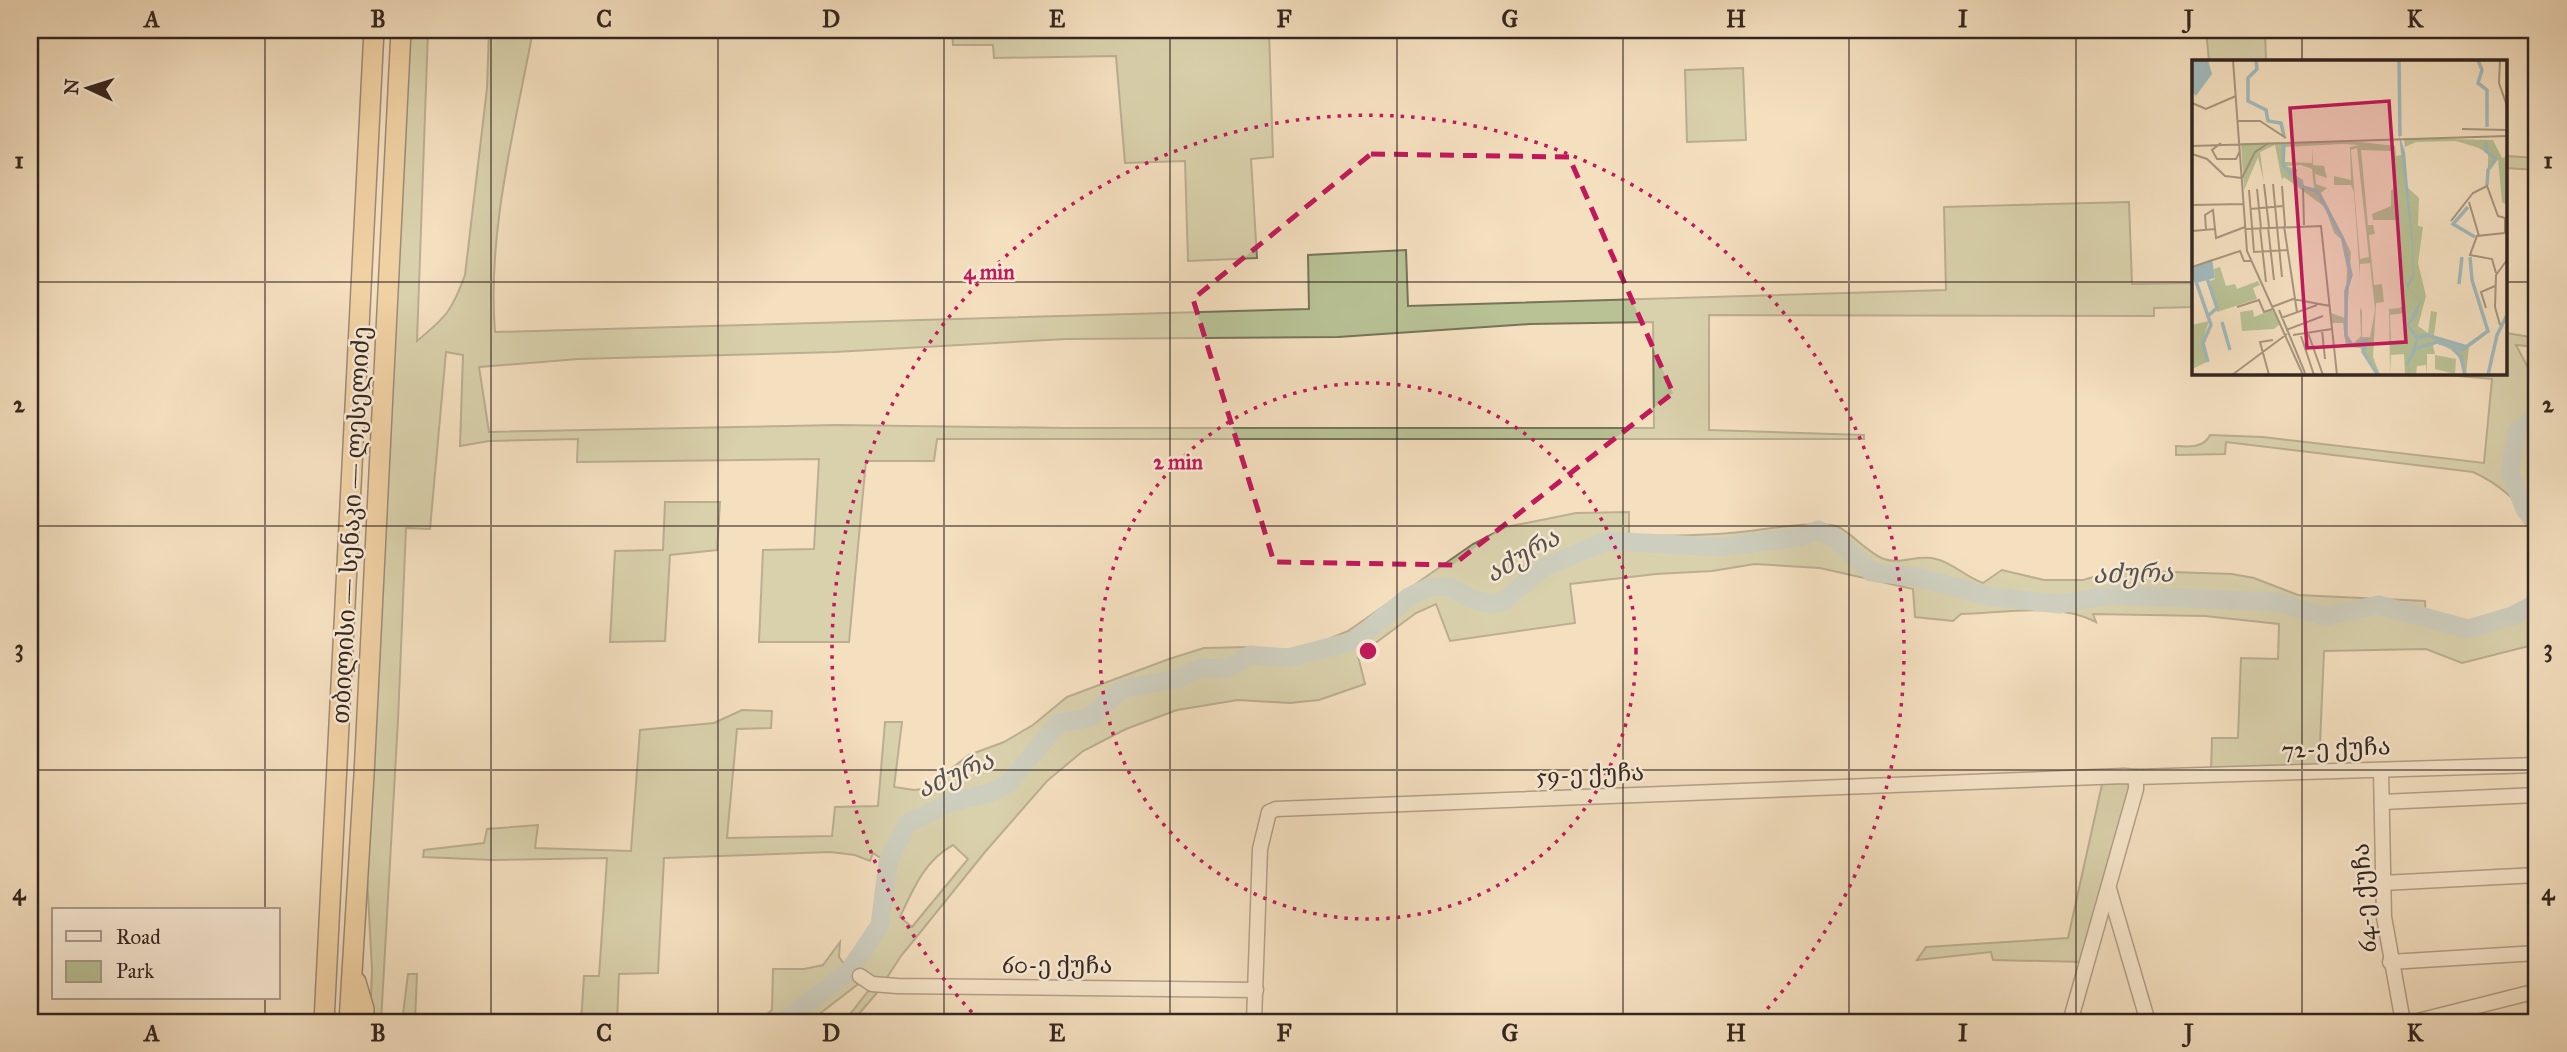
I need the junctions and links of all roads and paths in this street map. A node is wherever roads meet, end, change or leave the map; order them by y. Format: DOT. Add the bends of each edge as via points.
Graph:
graph roads {
  1 [pos="374,30"];
  2 [pos="401,30"];
  3 [pos="2537,765"];
  4 [pos="2381,770"];
  5 [pos="2130,777"];
  6 [pos="2537,795"];
  7 [pos="2382,802"];
  8 [pos="2537,875"];
  9 [pos="2382,883"];
  10 [pos="2109,889"];
  11 [pos="2537,953"];
  12 [pos="2390,962"];
  13 [pos="351,967"];
  14 [pos="860,976"];
  15 [pos="1256,990"];
  16 [pos="2537,991"];
  17 [pos="324,1022"];
  18 [pos="349,1022"];
  19 [pos="363,1022"];
  20 [pos="1254,1022"];
  21 [pos="2070,1022"];
  22 [pos="2148,1022"];
  23 [pos="2403,1022"];
  24 [pos="2414,1022"];
  1 -- 17 [label="highway, თბილისი — სენაკი — ლესელიძე"];
  2 -- 13 [label="highway, თბილისი — სენაკი — ლესელიძე"];
  3 -- 4 [label="street, 72-ე ქუჩა"];
  4 -- 5 [label="street, 72-ე ქუჩა"];
  4 -- 7 [label="street, 64-ე ქუჩა"];
  5 -- 10 [label="street" via="2136,789"];
  5 -- 15 [label="street, 59-ე ქუჩა" via="1276,809 1269,812 1261,849"];
  6 -- 7 [label="street"];
  7 -- 9 [label="street, 64-ე ქუჩა"];
  8 -- 9 [label="street"];
  9 -- 12 [label="street, 64-ე ქუჩა"];
  10 -- 21 [label="street"];
  10 -- 22 [label="street"];
  11 -- 12 [label="street"];
  12 -- 23 [label="street, 64-ე ქუჩა"];
  13 -- 18 [label="highway, თბილისი — სენაკი — ლესელიძე"];
  13 -- 19 [label="highway" via="364,1009"];
  14 -- 15 [label="street, 60-ე ქუჩა" via="872,984 897,986"];
  15 -- 20 [label="street, 59-ე ქუჩა"];
  16 -- 24 [label="street"];
}
